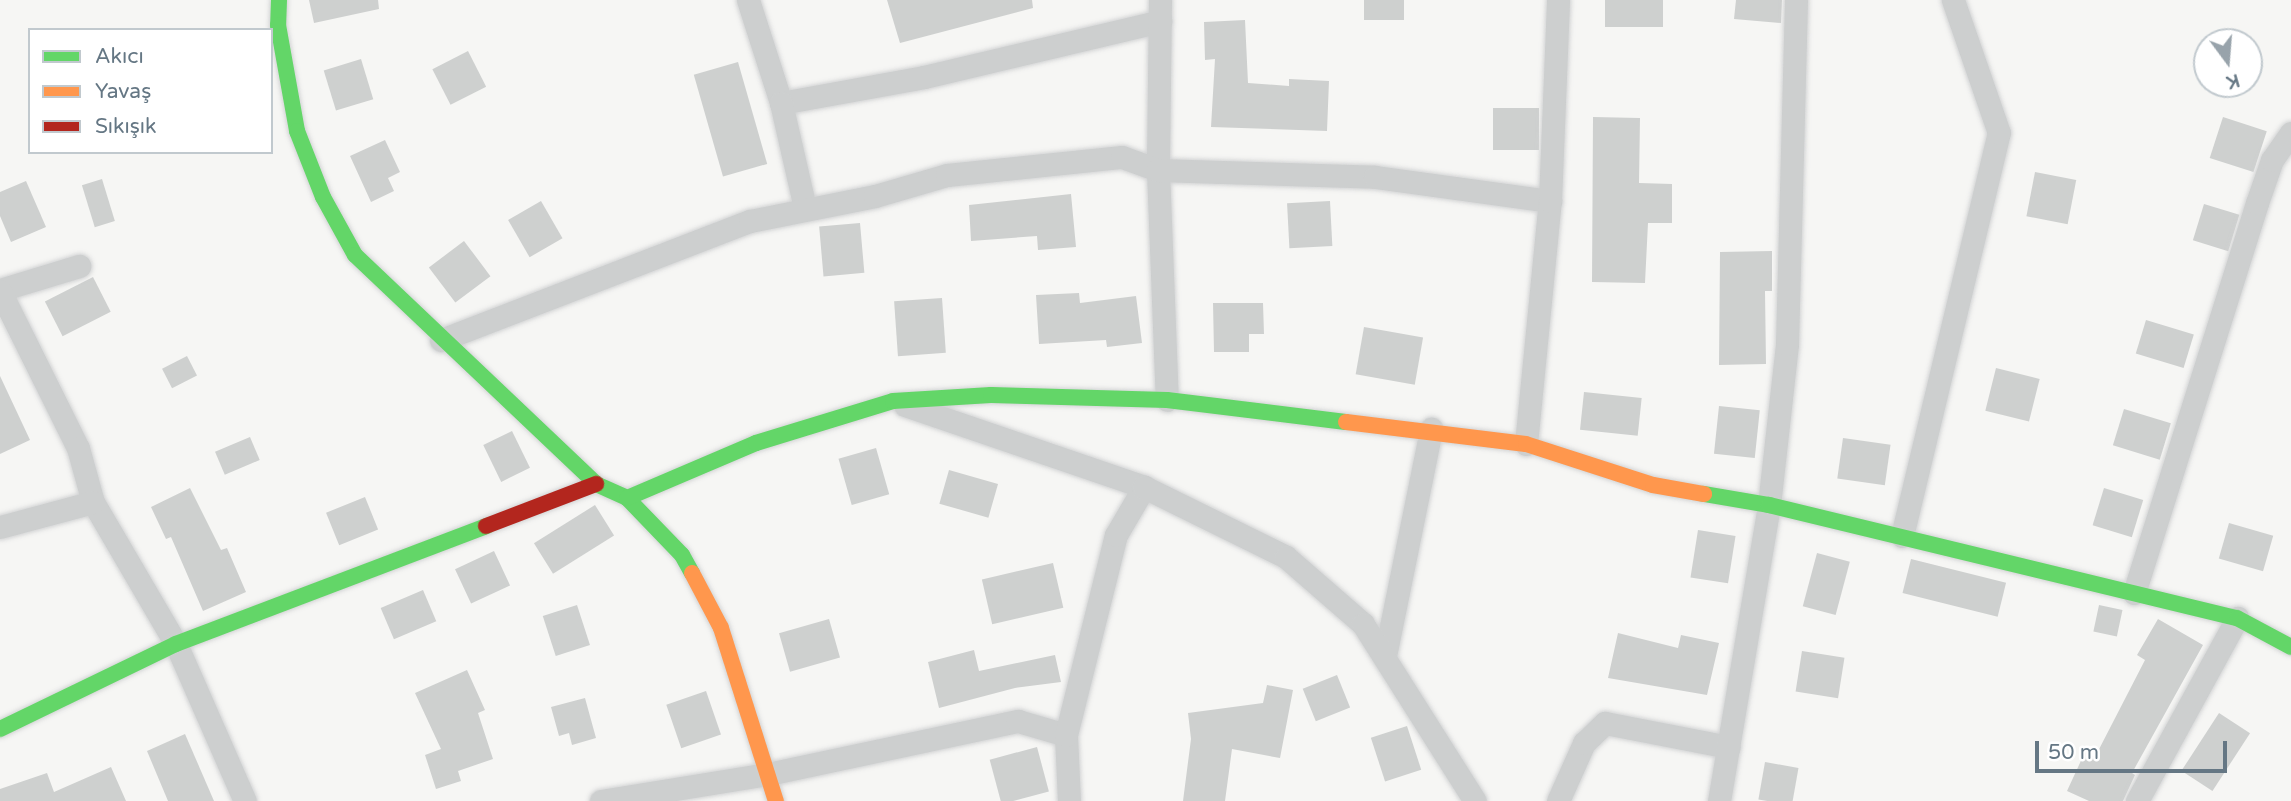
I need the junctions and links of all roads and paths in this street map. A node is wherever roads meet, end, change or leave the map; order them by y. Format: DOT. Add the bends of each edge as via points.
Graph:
graph roads {
  1 [pos="279,0"];
  2 [pos="748,0"];
  3 [pos="1558,0"];
  4 [pos="1796,0"];
  5 [pos="1953,0"];
  6 [pos="1160,11"];
  7 [pos="781,103"];
  8 [pos="2291,133"];
  9 [pos="1158,170"];
  10 [pos="1550,201"];
  11 [pos="805,208"];
  12 [pos="79,266"];
  13 [pos="0,290"];
  14 [pos="441,340"];
  15 [pos="1167,400"];
  16 [pos="892,401"];
  17 [pos="1431,429"];
  18 [pos="1527,444"];
  19 [pos="596,484"];
  20 [pos="1144,487"];
  21 [pos="627,498"];
  22 [pos="93,502"];
  23 [pos="1769,505"];
  24 [pos="0,527"];
  25 [pos="1902,536"];
  26 [pos="2134,593"];
  27 [pos="2237,618"];
  28 [pos="176,643"];
  29 [pos="2291,647"];
  30 [pos="1385,656"];
  31 [pos="0,729"];
  32 [pos="1066,735"];
  33 [pos="1728,747"];
  34 [pos="768,774"];
  35 [pos="245,801"];
  36 [pos="601,801"];
  37 [pos="776,801"];
  38 [pos="1069,801"];
  39 [pos="1475,801"];
  40 [pos="1558,801"];
  41 [pos="1719,801"];
  42 [pos="2137,801"];
  1 -- 14 [label="street" via="278,25 298,131 323,197 355,255"];
  2 -- 7 [label="street"];
  3 -- 10 [label="street"];
  4 -- 23 [label="street" via="1787,344"];
  5 -- 25 [label="street" via="1999,133"];
  6 -- 7 [label="street" via="924,77"];
  6 -- 9 [label="street"];
  7 -- 11 [label="street"];
  8 -- 26 [label="street" via="2272,160 2257,203 2197,406"];
  9 -- 10 [label="street" via="1375,177"];
  9 -- 11 [label="street" via="1122,157 947,175 875,196"];
  9 -- 15 [label="street"];
  10 -- 18 [label="street"];
  11 -- 14 [label="street" via="750,222"];
  12 -- 13 [label="street"];
  13 -- 22 [label="street" via="78,448"];
  14 -- 19 [label="street"];
  15 -- 16 [label="street" via="991,394"];
  15 -- 17 [label="street"];
  16 -- 20 [label="street"];
  16 -- 21 [label="street" via="755,443"];
  17 -- 18 [label="street"];
  17 -- 30 [label="street"];
  18 -- 23 [label="street" via="1654,485"];
  19 -- 21 [label="street"];
  19 -- 28 [label="street"];
  20 -- 30 [label="street" via="1286,557 1363,624"];
  20 -- 32 [label="street" via="1116,536"];
  21 -- 34 [label="street" via="682,555 721,628"];
  22 -- 24 [label="street"];
  22 -- 28 [label="street"];
  23 -- 25 [label="street"];
  23 -- 33 [label="street"];
  25 -- 26 [label="street"];
  26 -- 27 [label="street"];
  27 -- 29 [label="street"];
  27 -- 42 [label="street"];
  28 -- 31 [label="street"];
  28 -- 35 [label="street"];
  30 -- 39 [label="street"];
  32 -- 34 [label="street" via="1018,722"];
  32 -- 38 [label="street"];
  33 -- 40 [label="street" via="1605,723 1584,743"];
  33 -- 41 [label="street"];
  34 -- 36 [label="street"];
  34 -- 37 [label="street"];
}
